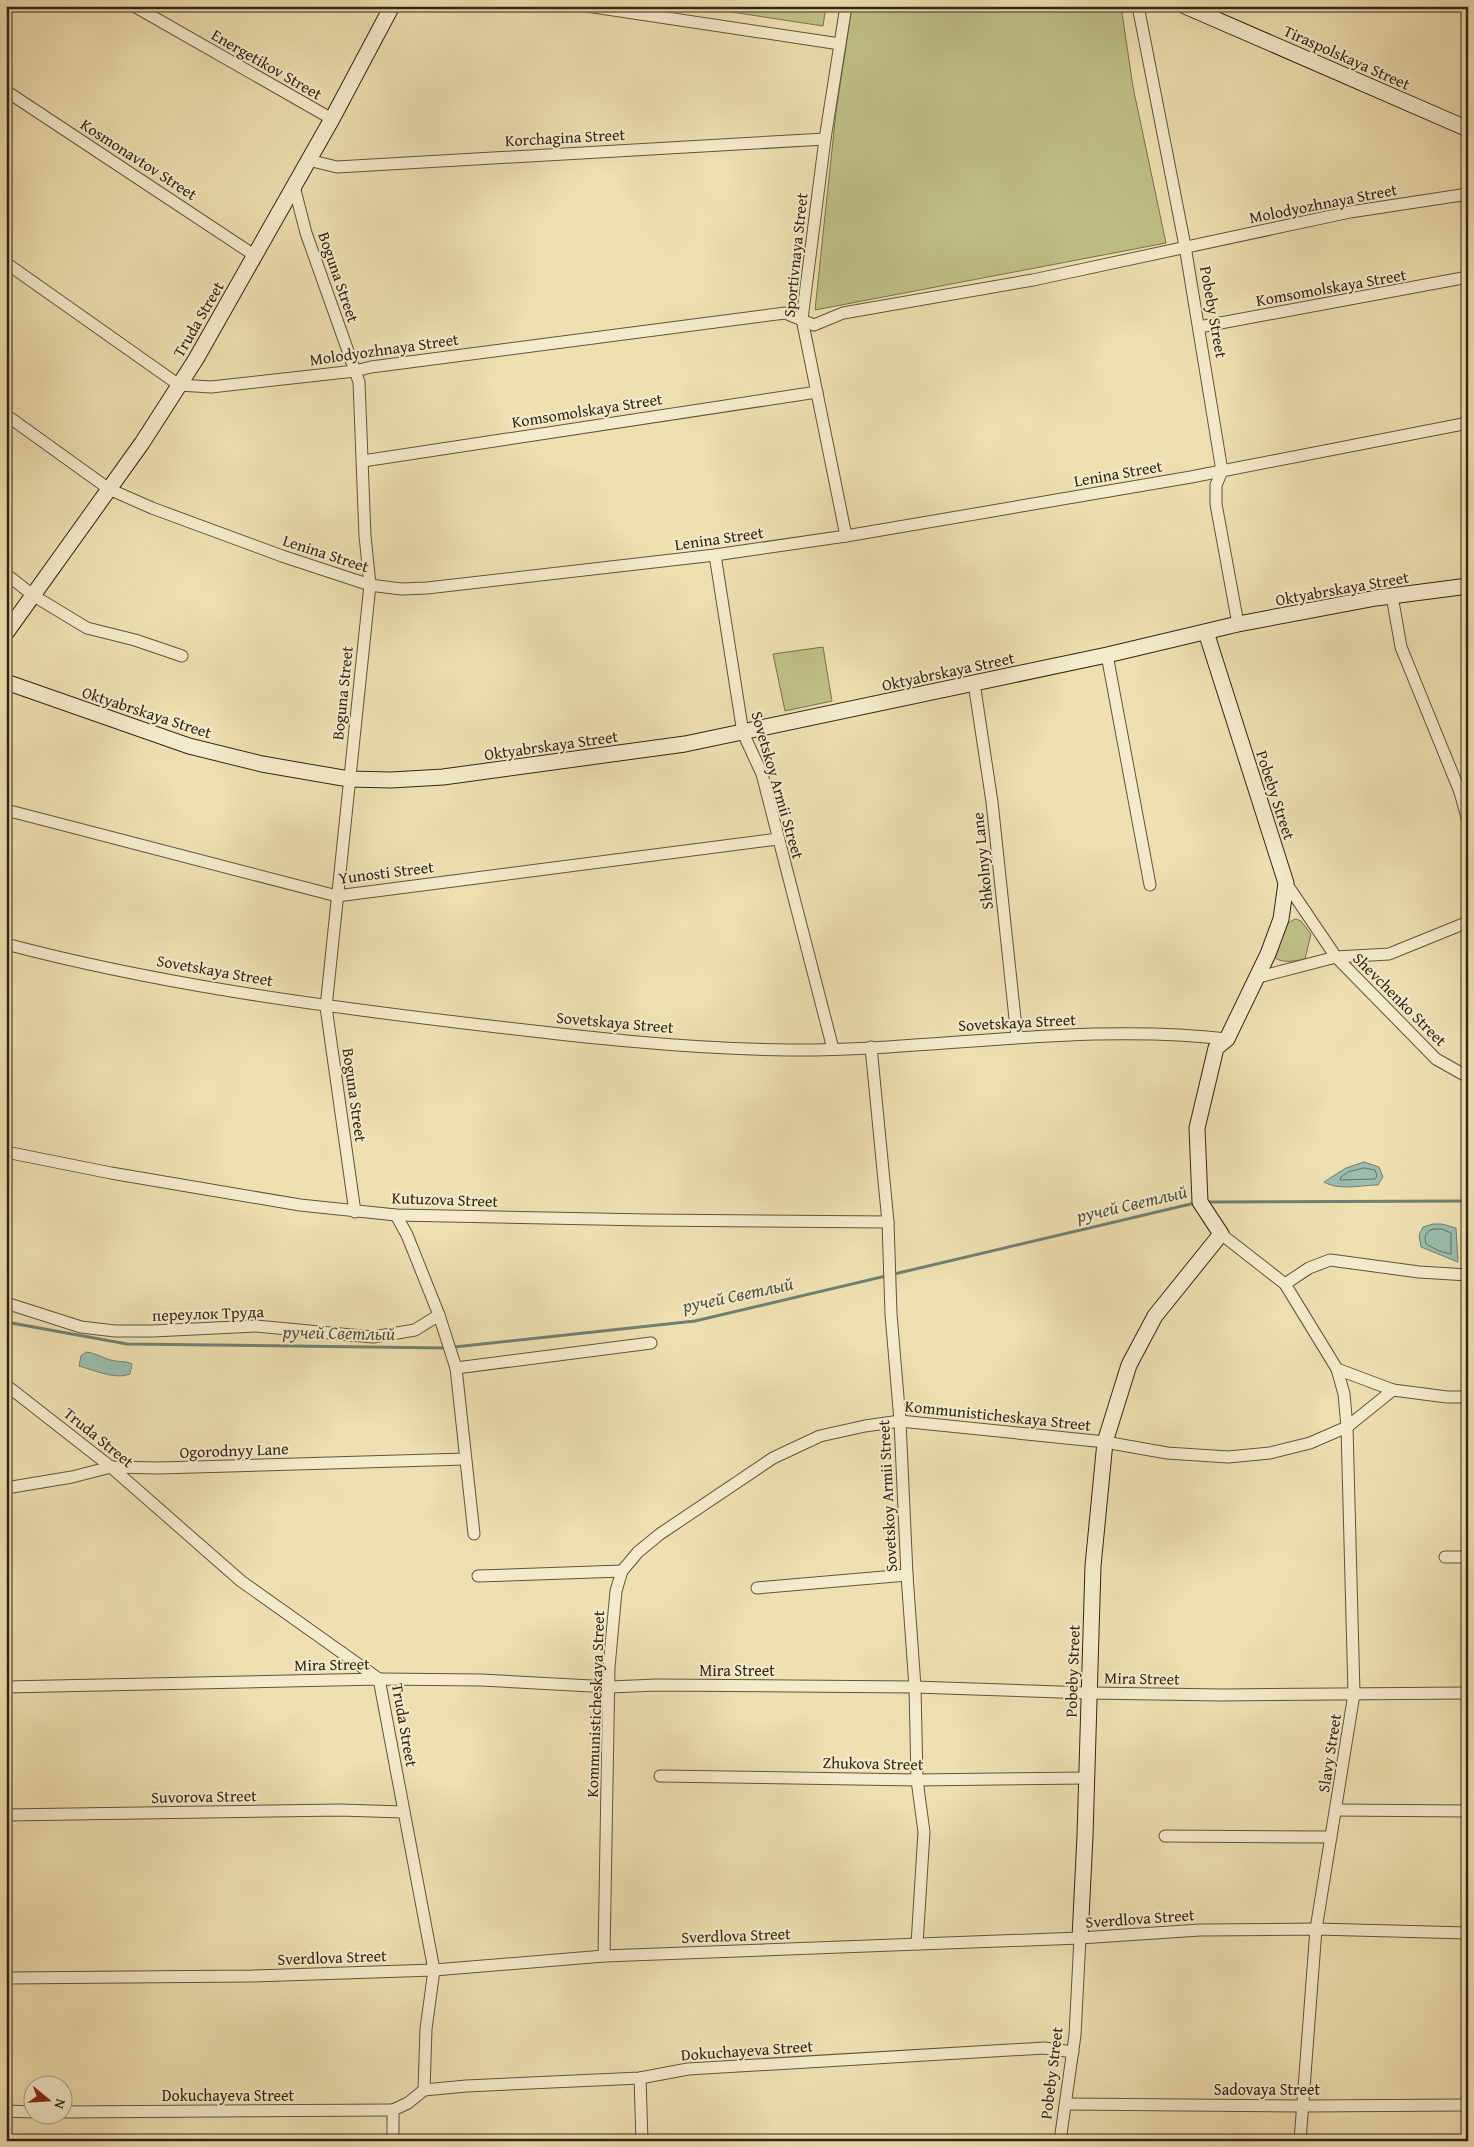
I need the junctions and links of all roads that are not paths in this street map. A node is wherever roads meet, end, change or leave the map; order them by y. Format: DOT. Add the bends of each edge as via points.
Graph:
graph roads {
  1 [pos="134,6"];
  2 [pos="392,6"];
  3 [pos="587,6"];
  4 [pos="846,6"];
  5 [pos="1138,6"];
  6 [pos="1185,6"];
  7 [pos="840,44"];
  8 [pos="6,91"];
  9 [pos="332,119"];
  10 [pos="1468,129"];
  11 [pos="825,139"];
  12 [pos="308,160"];
  13 [pos="294,186"];
  14 [pos="1468,194"];
  15 [pos="1185,246"];
  16 [pos="254,255"];
  17 [pos="6,262"];
  18 [pos="1468,277"];
  19 [pos="802,319"];
  20 [pos="1200,327"];
  21 [pos="355,371"];
  22 [pos="179,385"];
  23 [pos="817,392"];
  24 [pos="6,416"];
  25 [pos="1468,423"];
  26 [pos="363,461"];
  27 [pos="1222,471"];
  28 [pos="109,489"];
  29 [pos="846,536"];
  30 [pos="715,556"];
  31 [pos="6,574"];
  32 [pos="370,584"];
  33 [pos="1468,586"];
  34 [pos="34,596"];
  35 [pos="1392,596"];
  36 [pos="1238,624"];
  37 [pos="6,632"];
  38 [pos="1206,632"];
  39 [pos="1107,655"];
  40 [pos="182,656"];
  41 [pos="6,682"];
  42 [pos="974,683"];
  43 [pos="743,733"];
  44 [pos="349,779"];
  45 [pos="1464,795"];
  46 [pos="6,810"];
  47 [pos="1468,821"];
  48 [pos="778,839"];
  49 [pos="1286,883"];
  50 [pos="1150,885"];
  51 [pos="337,896"];
  52 [pos="1468,922"];
  53 [pos="6,944"];
  54 [pos="1336,957"];
  55 [pos="1255,978"];
  56 [pos="326,1007"];
  57 [pos="1017,1037"];
  58 [pos="1227,1039"];
  59 [pos="871,1047"];
  60 [pos="834,1049"];
  61 [pos="1468,1076"];
  62 [pos="6,1152"];
  63 [pos="354,1212"];
  64 [pos="396,1215"];
  65 [pos="888,1222"];
  66 [pos="1221,1234"];
  67 [pos="1468,1275"];
  68 [pos="1285,1284"];
  69 [pos="6,1303"];
  70 [pos="439,1315"];
  71 [pos="651,1343"];
  72 [pos="456,1368"];
  73 [pos="1337,1369"];
  74 [pos="6,1384"];
  75 [pos="1394,1390"];
  76 [pos="1468,1397"];
  77 [pos="900,1421"];
  78 [pos="1347,1428"];
  79 [pos="1105,1442"];
  80 [pos="465,1459"];
  81 [pos="111,1467"];
  82 [pos="6,1488"];
  83 [pos="474,1534"];
  84 [pos="1445,1557"];
  85 [pos="1468,1557"];
  86 [pos="622,1571"];
  87 [pos="907,1575"];
  88 [pos="478,1576"];
  89 [pos="757,1588"];
  90 [pos="379,1679"];
  91 [pos="6,1687"];
  92 [pos="610,1687"];
  93 [pos="915,1687"];
  94 [pos="1088,1693"];
  95 [pos="1468,1693"];
  96 [pos="1354,1694"];
  97 [pos="660,1776"];
  98 [pos="1086,1778"];
  99 [pos="917,1780"];
  100 [pos="1336,1810"];
  101 [pos="1468,1811"];
  102 [pos="402,1812"];
  103 [pos="6,1815"];
  104 [pos="1166,1836"];
  105 [pos="1331,1837"];
  106 [pos="1316,1929"];
  107 [pos="1468,1933"];
  108 [pos="1080,1938"];
  109 [pos="917,1944"];
  110 [pos="604,1956"];
  111 [pos="434,1970"];
  112 [pos="6,1978"];
  113 [pos="1073,2052"];
  114 [pos="640,2078"];
  115 [pos="424,2090"];
  116 [pos="1066,2104"];
  117 [pos="1468,2105"];
  118 [pos="1303,2106"];
  119 [pos="393,2110"];
  120 [pos="6,2111"];
  121 [pos="22,2112"];
  122 [pos="72,2112"];
  123 [pos="393,2141"];
  124 [pos="642,2141"];
  125 [pos="1060,2141"];
  126 [pos="1300,2141"];
  1 -- 9 [label="street, Energetikov Street"];
  2 -- 9 [label="street, Truda Street"];
  3 -- 7 [label="street"];
  4 -- 7 [label="street, Sportivnaya Street"];
  5 -- 15 [label="street, Pobeby Street"];
  6 -- 10 [label="street, Tiraspolskaya Street"];
  7 -- 11 [label="street, Sportivnaya Street"];
  8 -- 16 [label="street, Kosmonavtov Street"];
  9 -- 12 [label="street, Truda Street"];
  11 -- 12 [label="street, Korchagina Street" via="337,167"];
  11 -- 19 [label="street, Sportivnaya Street"];
  12 -- 13 [label="street, Truda Street"];
  13 -- 16 [label="street, Truda Street"];
  13 -- 21 [label="street, Boguna Street" via="306,233"];
  14 -- 15 [label="street, Molodyozhnaya Street" via="1350,212"];
  15 -- 19 [label="street, Molodyozhnaya Street" via="1034,280 843,313 814,325"];
  15 -- 20 [label="street, Pobeby Street"];
  16 -- 22 [label="street, Truda Street"];
  17 -- 22 [label="street"];
  18 -- 20 [label="street, Komsomolskaya Street"];
  19 -- 21 [label="street, Molodyozhnaya Street" via="785,313"];
  19 -- 23 [label="street, Sportivnaya Street"];
  20 -- 27 [label="street, Pobeby Street"];
  21 -- 22 [label="street, Molodyozhnaya Street" via="211,387"];
  21 -- 26 [label="street, Boguna Street" via="359,382"];
  22 -- 28 [label="street, Truda Street"];
  23 -- 26 [label="street, Komsomolskaya Street"];
  23 -- 29 [label="street, Sportivnaya Street"];
  24 -- 28 [label="street, Lenina Street"];
  25 -- 27 [label="street, Lenina Street"];
  26 -- 32 [label="street, Boguna Street"];
  27 -- 29 [label="street, Lenina Street"];
  27 -- 36 [label="street, Pobeby Street" via="1216,485 1216,504"];
  28 -- 32 [label="street, Lenina Street" via="273,553"];
  28 -- 34 [label="street, Truda Street"];
  29 -- 30 [label="street, Lenina Street"];
  30 -- 32 [label="street, Lenina Street" via="427,588 401,589"];
  30 -- 43 [label="street, Sovetskoy Armii Street"];
  31 -- 34 [label="street"];
  32 -- 44 [label="street, Boguna Street"];
  33 -- 35 [label="street, Oktyabrskaya Street"];
  34 -- 37 [label="street, Truda Street"];
  34 -- 40 [label="street" via="87,628"];
  35 -- 36 [label="street, Oktyabrskaya Street"];
  35 -- 45 [label="street" via="1401,647"];
  36 -- 38 [label="street, Oktyabrskaya Street"];
  38 -- 39 [label="street, Oktyabrskaya Street"];
  38 -- 49 [label="street, Pobeby Street"];
  39 -- 42 [label="street, Oktyabrskaya Street"];
  39 -- 50 [label="street"];
  41 -- 44 [label="street, Oktyabrskaya Street" via="189,746 262,764"];
  42 -- 43 [label="street, Oktyabrskaya Street"];
  42 -- 57 [label="street, Shkolnyy Lane" via="992,802"];
  43 -- 44 [label="street, Oktyabrskaya Street" via="443,777"];
  43 -- 48 [label="street, Sovetskoy Armii Street" via="762,774"];
  44 -- 51 [label="street, Boguna Street"];
  45 -- 47 [label="street"];
  46 -- 51 [label="street, Yunosti Street"];
  48 -- 51 [label="street, Yunosti Street"];
  48 -- 60 [label="street, Sovetskoy Armii Street"];
  49 -- 54 [label="street, Pobeby Street"];
  49 -- 55 [label="street" via="1281,919"];
  51 -- 56 [label="street, Boguna Street"];
  52 -- 54 [label="street" via="1389,954"];
  53 -- 56 [label="street, Sovetskaya Street"];
  54 -- 55 [label="street"];
  54 -- 61 [label="street, Shevchenko Street" via="1436,1059"];
  55 -- 58 [label="street"];
  56 -- 60 [label="street, Sovetskaya Street" via="708,1047"];
  56 -- 63 [label="street, Boguna Street"];
  57 -- 58 [label="street, Sovetskaya Street" via="1165,1034"];
  57 -- 59 [label="street, Sovetskaya Street"];
  58 -- 66 [label="street" via="1216,1048 1196,1128 1200,1202"];
  59 -- 60 [label="street, Sovetskaya Street"];
  59 -- 65 [label="street, Sovetskoy Armii Street"];
  62 -- 63 [label="street, Kutuzova Street"];
  63 -- 64 [label="street, Kutuzova Street"];
  64 -- 65 [label="street, Kutuzova Street"];
  64 -- 70 [label="street"];
  65 -- 77 [label="street, Sovetskoy Armii Street" via="890,1314"];
  66 -- 68 [label="street"];
  66 -- 79 [label="street, Pobeby Street" via="1155,1316 1129,1365"];
  67 -- 68 [label="street" via="1330,1260 1309,1268"];
  68 -- 73 [label="street"];
  69 -- 70 [label="street, переулок Труда" via="81,1327 115,1330 256,1326 373,1337 415,1330"];
  70 -- 72 [label="street"];
  71 -- 72 [label="street"];
  72 -- 80 [label="street"];
  73 -- 75 [label="street"];
  73 -- 78 [label="street, Slavy Street" via="1344,1394"];
  74 -- 81 [label="street, Truda Street"];
  75 -- 76 [label="street"];
  75 -- 78 [label="street, Kommunisticheskaya Street"];
  77 -- 79 [label="street, Kommunisticheskaya Street"];
  77 -- 86 [label="street, Kommunisticheskaya Street" via="820,1436 773,1458 660,1534"];
  77 -- 87 [label="street, Sovetskoy Armii Street"];
  78 -- 79 [label="street, Kommunisticheskaya Street" via="1310,1443 1228,1457 1167,1453"];
  78 -- 96 [label="street, Slavy Street"];
  79 -- 94 [label="street, Pobeby Street" via="1093,1566"];
  80 -- 81 [label="street, Ogorodnyy Lane"];
  80 -- 83 [label="street"];
  81 -- 82 [label="street, Ogorodnyy Lane"];
  81 -- 90 [label="street, Truda Street" via="240,1581"];
  84 -- 85 [label="street"];
  86 -- 88 [label="street"];
  86 -- 92 [label="street, Kommunisticheskaya Street" via="616,1591"];
  87 -- 89 [label="street"];
  87 -- 93 [label="street, Sovetskoy Armii Street"];
  90 -- 91 [label="street, Mira Street"];
  90 -- 92 [label="street, Mira Street" via="481,1680"];
  90 -- 102 [label="street, Truda Street"];
  92 -- 93 [label="street, Mira Street"];
  92 -- 110 [label="street, Kommunisticheskaya Street"];
  93 -- 94 [label="street, Mira Street"];
  93 -- 99 [label="street, Sovetskoy Armii Street"];
  94 -- 96 [label="street, Mira Street"];
  94 -- 98 [label="street, Pobeby Street"];
  95 -- 96 [label="street, Mira Street"];
  96 -- 100 [label="street, Slavy Street"];
  97 -- 99 [label="street, Zhukova Street"];
  98 -- 99 [label="street, Zhukova Street"];
  98 -- 108 [label="street, Pobeby Street"];
  99 -- 109 [label="street, Sovetskoy Armii Street" via="924,1832"];
  100 -- 101 [label="street"];
  100 -- 105 [label="street, Slavy Street"];
  102 -- 103 [label="street, Suvorova Street" via="331,1810"];
  102 -- 111 [label="street, Truda Street"];
  104 -- 105 [label="street"];
  105 -- 106 [label="street, Slavy Street"];
  106 -- 107 [label="street, Sverdlova Street"];
  106 -- 108 [label="street, Sverdlova Street" via="1200,1930"];
  106 -- 118 [label="street, Slavy Street"];
  108 -- 109 [label="street, Sverdlova Street"];
  108 -- 113 [label="street, Pobeby Street"];
  109 -- 110 [label="street, Sverdlova Street"];
  110 -- 111 [label="street, Sverdlova Street"];
  111 -- 112 [label="street, Sverdlova Street" via="252,1976"];
  111 -- 115 [label="street, Truda Street" via="426,2029"];
  113 -- 114 [label="street, Dokuchayeva Street" via="1044,2048 688,2068"];
  113 -- 116 [label="street, Pobeby Street"];
  114 -- 115 [label="street, Dokuchayeva Street"];
  114 -- 124 [label="street"];
  115 -- 119 [label="street"];
  116 -- 118 [label="street, Sadovaya Street"];
  116 -- 125 [label="street, Pobeby Street"];
  117 -- 118 [label="street, Sadovaya Street"];
  118 -- 126 [label="street, Slavy Street"];
  119 -- 122 [label="street, Dokuchayeva Street"];
  119 -- 123 [label="street"];
  120 -- 121 [label="street"];
}
